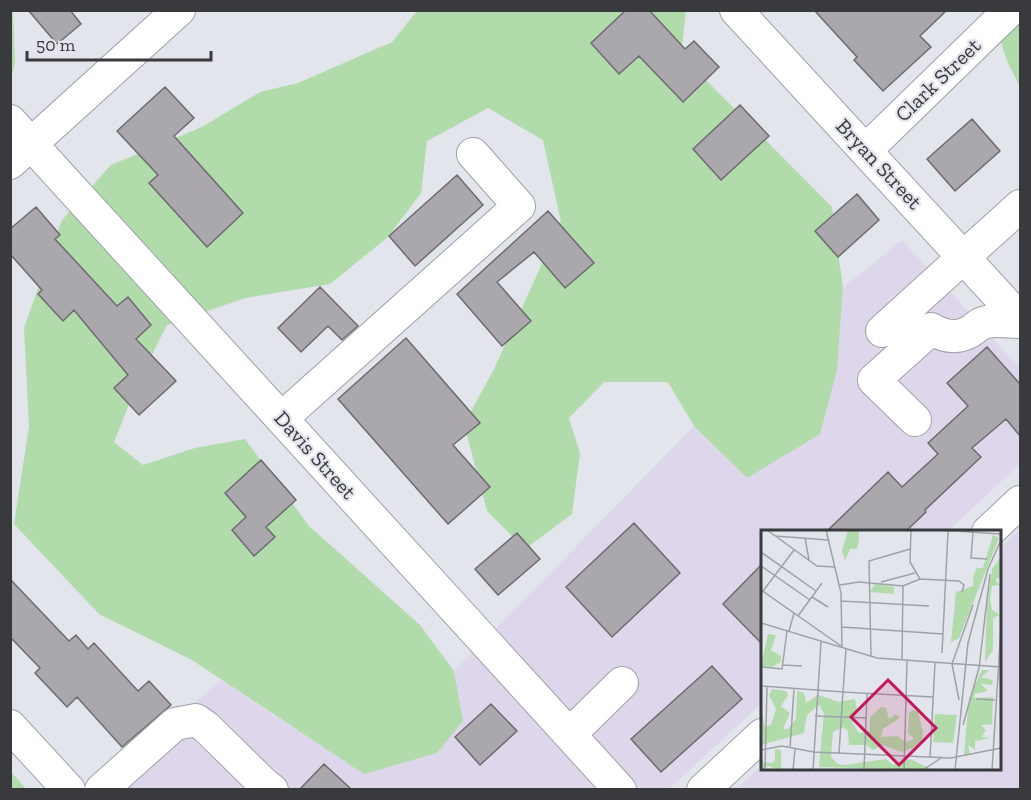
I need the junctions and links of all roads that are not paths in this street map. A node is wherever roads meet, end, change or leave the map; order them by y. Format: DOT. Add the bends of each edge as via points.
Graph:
graph roads {
  1 [pos="179,10"];
  2 [pos="736,10"];
  3 [pos="1010,10"];
  4 [pos="10,121"];
  5 [pos="866,150"];
  6 [pos="21,153"];
  7 [pos="473,154"];
  8 [pos="1020,206"];
  9 [pos="964,257"];
  10 [pos="1020,321"];
  11 [pos="882,331"];
  12 [pos="282,418"];
  13 [pos="915,420"];
  14 [pos="1020,502"];
  15 [pos="988,530"];
  16 [pos="622,683"];
  17 [pos="10,726"];
  18 [pos="570,734"];
  19 [pos="761,736"];
  20 [pos="69,789"];
  21 [pos="101,789"];
  22 [pos="272,789"];
  23 [pos="620,789"];
  24 [pos="702,789"];
  1 -- 6 [label="street"];
  2 -- 5 [label="street, Bryan Street"];
  3 -- 5 [label="street, Clark Street"];
  4 -- 6 [label="street, Davis Street"];
  5 -- 9 [label="street, Bryan Street"];
  6 -- 12 [label="street, Davis Street"];
  7 -- 12 [label="street" via="519,206"];
  8 -- 9 [label="street"];
  9 -- 10 [label="street, Bryan Street"];
  9 -- 11 [label="street"];
  10 -- 13 [label="street" via="981,323 954,337 932,329 874,380"];
  12 -- 18 [label="street, Davis Street"];
  14 -- 15 [label="street"];
  16 -- 18 [label="street"];
  17 -- 20 [label="street"];
  18 -- 23 [label="street, Davis Street"];
  19 -- 24 [label="street"];
  21 -- 22 [label="street" via="175,724 196,720"];
}
